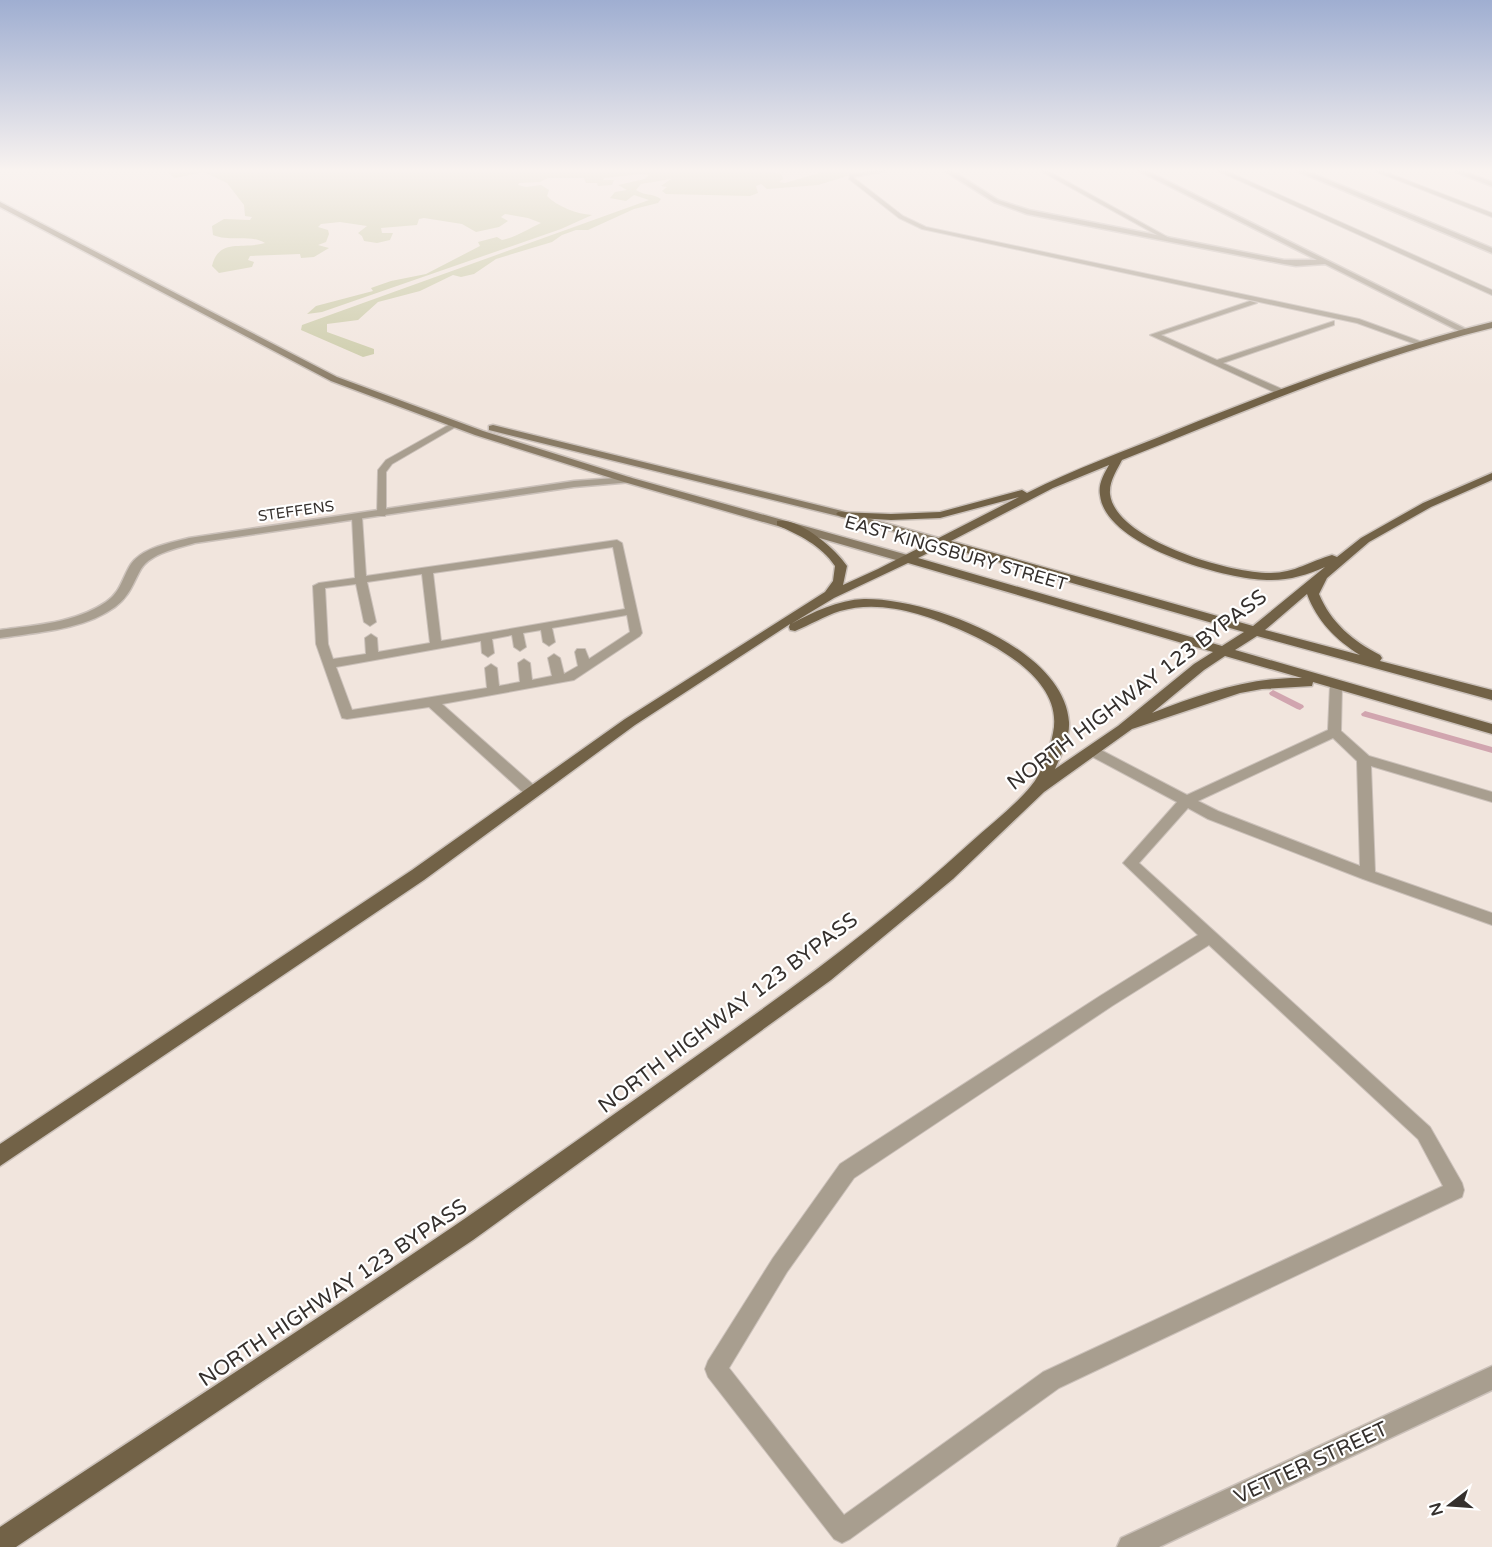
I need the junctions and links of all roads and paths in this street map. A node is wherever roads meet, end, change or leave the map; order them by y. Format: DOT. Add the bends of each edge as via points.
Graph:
graph roads {
  1 [pos="73,242"];
  2 [pos="990,242"];
  3 [pos="1184,242"];
  4 [pos="1286,242"];
  5 [pos="1379,242"];
  6 [pos="1471,242"];
  7 [pos="1492,251"];
  8 [pos="1326,262"];
  9 [pos="1492,293"];
  10 [pos="1253,303"];
  11 [pos="1331,323"];
  12 [pos="1492,325"];
  13 [pos="1466,331"];
  14 [pos="1421,343"];
  15 [pos="1216,363"];
  16 [pos="1281,392"];
  17 [pos="411,409"];
  18 [pos="455,424"];
  19 [pos="1118,458"];
  20 [pos="1492,476"];
  21 [pos="628,480"];
  22 [pos="1049,486"];
  23 [pos="381,514"];
  24 [pos="842,514"];
  25 [pos="357,517"];
  26 [pos="781,523"];
  27 [pos="1365,540"];
  28 [pos="942,542"];
  29 [pos="907,559"];
  30 [pos="427,570"];
  31 [pos="1322,573"];
  32 [pos="361,580"];
  33 [pos="830,595"];
  34 [pos="631,611"];
  35 [pos="370,622"];
  36 [pos="572,622"];
  37 [pos="546,626"];
  38 [pos="517,631"];
  39 [pos="1255,631"];
  40 [pos="0,634"];
  41 [pos="576,636"];
  42 [pos="486,637"];
  43 [pos="371,638"];
  44 [pos="549,642"];
  45 [pos="436,646"];
  46 [pos="520,647"];
  47 [pos="1224,651"];
  48 [pos="581,652"];
  49 [pos="488,653"];
  50 [pos="372,657"];
  51 [pos="554,658"];
  52 [pos="524,663"];
  53 [pos="329,664"];
  54 [pos="491,669"];
  55 [pos="585,669"];
  56 [pos="710,670"];
  57 [pos="1400,670"];
  58 [pos="559,679"];
  59 [pos="527,685"];
  60 [pos="1336,685"];
  61 [pos="494,691"];
  62 [pos="1492,695"];
  63 [pos="432,702"];
  64 [pos="1123,729"];
  65 [pos="1492,729"];
  66 [pos="1334,732"];
  67 [pos="1092,751"];
  68 [pos="1364,759"];
  69 [pos="1039,788"];
  70 [pos="532,792"];
  71 [pos="1492,797"];
  72 [pos="1186,801"];
  73 [pos="1368,875"];
  74 [pos="1492,919"];
  75 [pos="1210,936"];
  76 [pos="0,1156"];
  77 [pos="1492,1378"];
  78 [pos="1165,1540"];
  79 [pos="0,1542"];
  80 [pos="1130,1547"];
  1 -- 17 [label="main road, EAST KINGSBURY STREET" via="334,379"];
  2 -- 14 [label="lane" via="1359,321"];
  3 -- 8 [label="street" via="1284,262"];
  4 -- 8 [label="street"];
  5 -- 9 [label="lane"];
  6 -- 7 [label="street"];
  8 -- 13 [label="street"];
  10 -- 15 [label="lane" via="1154,335"];
  11 -- 15 [label="lane"];
  12 -- 13 [label="main road"];
  13 -- 14 [label="main road"];
  14 -- 16 [label="main road"];
  15 -- 16 [label="lane"];
  16 -- 19 [label="main road"];
  17 -- 18 [label="main road, EAST KINGSBURY STREET"];
  17 -- 24 [label="main road, EAST KINGSBURY STREET"];
  18 -- 21 [label="main road, EAST KINGSBURY STREET"];
  18 -- 23 [label="lane" via="389,462 381,472"];
  19 -- 22 [label="main road"];
  19 -- 27 [label="main road" via="1106,479 1105,499 1114,516 1164,549 1225,573 1288,575 1322,564"];
  20 -- 27 [label="main road, NORTH HIGHWAY 123 BYPASS"];
  21 -- 23 [label="street, STEFFENS" via="574,484"];
  21 -- 26 [label="main road, EAST KINGSBURY STREET"];
  22 -- 24 [label="main road" via="940,515"];
  22 -- 28 [label="main road"];
  23 -- 25 [label="street, STEFFENS"];
  24 -- 28 [label="main road, EAST KINGSBURY STREET"];
  25 -- 32 [label="lane"];
  25 -- 40 [label="street, STEFFENS" via="192,540 157,551 137,565 126,590 111,604 85,618"];
  26 -- 29 [label="main road, EAST KINGSBURY STREET"];
  26 -- 33 [label="main road" via="820,541 834,554 842,566"];
  27 -- 31 [label="main road, NORTH HIGHWAY 123 BYPASS"];
  28 -- 29 [label="main road"];
  28 -- 39 [label="main road, EAST KINGSBURY STREET"];
  29 -- 33 [label="main road"];
  29 -- 47 [label="main road, EAST KINGSBURY STREET"];
  30 -- 32 [label="lane"];
  30 -- 34 [label="lane" via="617,543"];
  30 -- 45 [label="lane"];
  31 -- 39 [label="main road, NORTH HIGHWAY 123 BYPASS"];
  31 -- 57 [label="main road" via="1313,594 1328,621 1362,651"];
  32 -- 35 [label="lane"];
  32 -- 53 [label="lane" via="320,586 322,644"];
  33 -- 56 [label="main road"];
  34 -- 36 [label="lane"];
  34 -- 55 [label="lane" via="636,633"];
  36 -- 37 [label="lane"];
  36 -- 41 [label="lane"];
  37 -- 38 [label="lane"];
  37 -- 44 [label="lane"];
  38 -- 42 [label="lane"];
  38 -- 46 [label="lane"];
  39 -- 47 [label="main road, NORTH HIGHWAY 123 BYPASS"];
  39 -- 57 [label="main road, EAST KINGSBURY STREET"];
  42 -- 45 [label="lane"];
  42 -- 49 [label="lane"];
  43 -- 50 [label="lane"];
  45 -- 50 [label="lane"];
  47 -- 60 [label="main road, EAST KINGSBURY STREET"];
  47 -- 64 [label="main road, NORTH HIGHWAY 123 BYPASS"];
  48 -- 55 [label="lane"];
  50 -- 53 [label="lane"];
  51 -- 58 [label="lane"];
  52 -- 59 [label="lane"];
  53 -- 63 [label="lane" via="347,715"];
  54 -- 61 [label="lane"];
  55 -- 58 [label="lane"];
  56 -- 69 [label="main road" via="828,610 862,603 891,604 944,617 1014,653 1041,675 1056,696 1062,720 1060,738"];
  56 -- 70 [label="main road"];
  57 -- 62 [label="main road, EAST KINGSBURY STREET"];
  58 -- 59 [label="lane"];
  59 -- 61 [label="lane"];
  60 -- 64 [label="main road" via="1285,682 1232,690"];
  60 -- 65 [label="main road, EAST KINGSBURY STREET"];
  60 -- 66 [label="lane"];
  61 -- 63 [label="lane"];
  63 -- 70 [label="lane"];
  64 -- 67 [label="main road, NORTH HIGHWAY 123 BYPASS"];
  66 -- 68 [label="lane"];
  66 -- 72 [label="lane"];
  67 -- 69 [label="main road, NORTH HIGHWAY 123 BYPASS"];
  67 -- 72 [label="lane"];
  68 -- 71 [label="lane"];
  68 -- 73 [label="lane"];
  69 -- 79 [label="main road, NORTH HIGHWAY 123 BYPASS" via="946,874 825,975 465,1232"];
  70 -- 76 [label="main road" via="418,875"];
  72 -- 73 [label="lane"];
  72 -- 75 [label="lane" via="1130,863"];
  73 -- 74 [label="lane"];
  75 -- 75 [label="lane" via="1424,1132 1455,1190 1051,1380 842,1530 716,1369 727,1350 780,1265 847,1171"];
  77 -- 78 [label="street, VETTER STREET"];
  78 -- 80 [label="street, VETTER STREET"];
}
